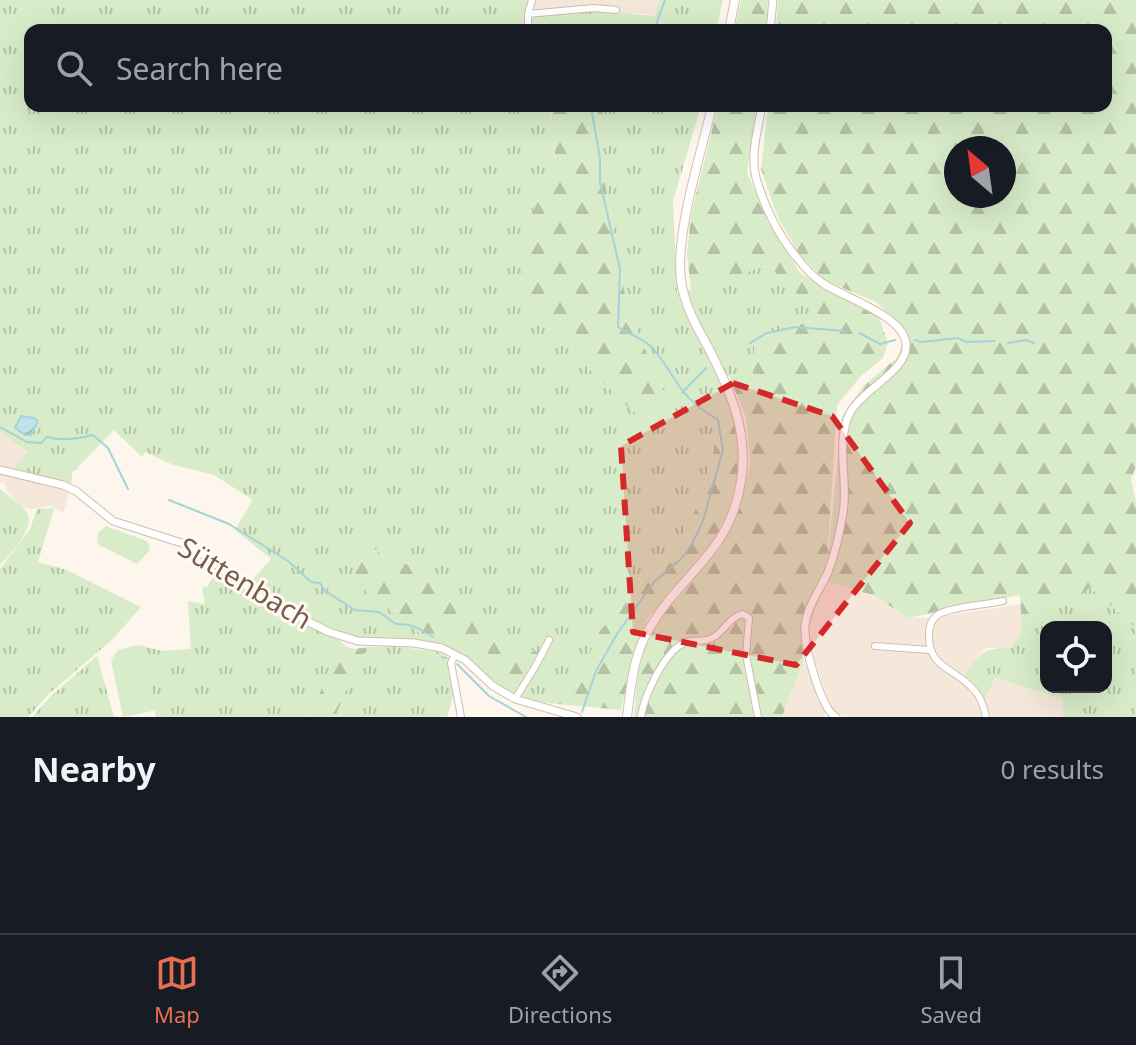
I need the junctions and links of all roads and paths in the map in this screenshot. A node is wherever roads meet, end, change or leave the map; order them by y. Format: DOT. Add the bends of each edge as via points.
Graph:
graph roads {
  1 [pos="532,0"];
  2 [pos="594,0"];
  3 [pos="735,0"];
  4 [pos="773,0"];
  5 [pos="594,8"];
  6 [pos="616,10"];
  7 [pos="528,14"];
  8 [pos="528,24"];
  9 [pos="730,24"];
  10 [pos="771,24"];
  11 [pos="711,112"];
  12 [pos="761,112"];
  13 [pos="0,470"];
  14 [pos="1003,601"];
  15 [pos="549,640"];
  16 [pos="875,646"];
  17 [pos="929,650"];
  18 [pos="455,654"];
  19 [pos="515,699"];
  20 [pos="831,716"];
  21 [pos="461,717"];
  22 [pos="577,717"];
  23 [pos="627,717"];
  24 [pos="641,717"];
  25 [pos="758,717"];
  26 [pos="986,717"];
  1 -- 7 [label="street"];
  2 -- 5 [label="street"];
  3 -- 9 [label="main road"];
  4 -- 10 [label="street"];
  5 -- 6 [label="street"];
  5 -- 7 [label="street"];
  7 -- 8 [label="street"];
  11 -- 23 [label="main road" via="680,256 686,303 736,406 743,466 720,540 664,606 642,644"];
  12 -- 20 [label="street" via="756,177 774,222 797,259 823,283 893,322 907,349 900,364 852,410 844,432 844,510 830,569 804,630"];
  13 -- 18 [label="street, Süttenbach" via="63,485 113,521 191,546 265,600 329,632 358,641 426,644"];
  14 -- 17 [label="street" via="936,616 929,629"];
  15 -- 19 [label="street"];
  16 -- 17 [label="street"];
  17 -- 26 [label="street" via="941,666 974,689"];
  18 -- 19 [label="street, Süttenbach"];
  18 -- 21 [label="street" via="451,663"];
  19 -- 22 [label="street, Süttenbach"];
  24 -- 25 [label="street" via="648,689 678,648 685,642 707,641 743,614 749,618 746,655"];
}
